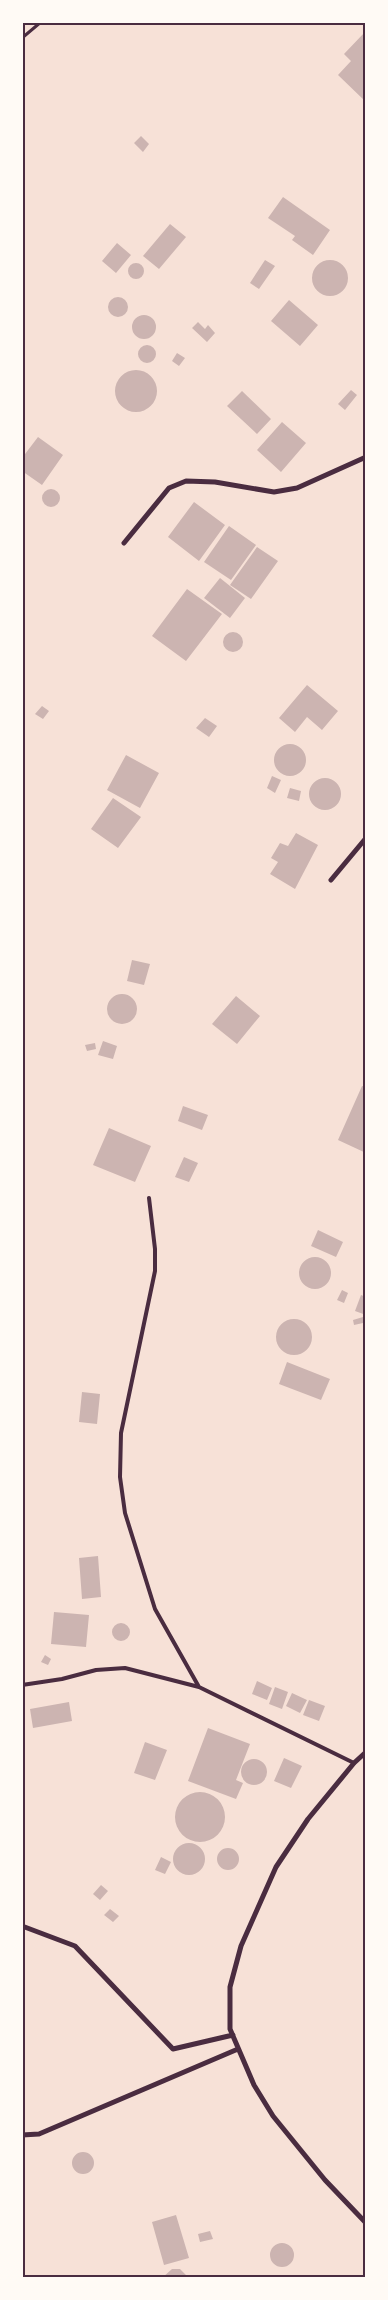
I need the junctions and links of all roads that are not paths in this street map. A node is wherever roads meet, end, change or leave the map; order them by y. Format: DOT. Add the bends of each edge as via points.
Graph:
graph roads {
  1 [pos="366,457"];
  2 [pos="124,542"];
  3 [pos="366,838"];
  4 [pos="330,880"];
  5 [pos="149,1198"];
  6 [pos="22,1685"];
  7 [pos="199,1688"];
  8 [pos="366,1752"];
  9 [pos="354,1763"];
  10 [pos="22,1926"];
  11 [pos="233,2035"];
  12 [pos="238,2049"];
  13 [pos="22,2135"];
  14 [pos="366,2223"];
  1 -- 2 [label="street" via="297,488 274,492 215,482 186,481 169,488"];
  3 -- 4 [label="street"];
  5 -- 7 [label="lane" via="155,1249 154,1271 121,1433 120,1477 125,1513 155,1609"];
  6 -- 7 [label="lane" via="96,1670 125,1668"];
  7 -- 9 [label="lane"];
  8 -- 9 [label="street"];
  9 -- 11 [label="street" via="308,1819 276,1867 241,1946 230,1987 230,2029"];
  10 -- 11 [label="street" via="75,1946 173,2049"];
  11 -- 12 [label="street"];
  12 -- 13 [label="street" via="39,2134"];
  12 -- 14 [label="street" via="273,2116 324,2180"];
}
